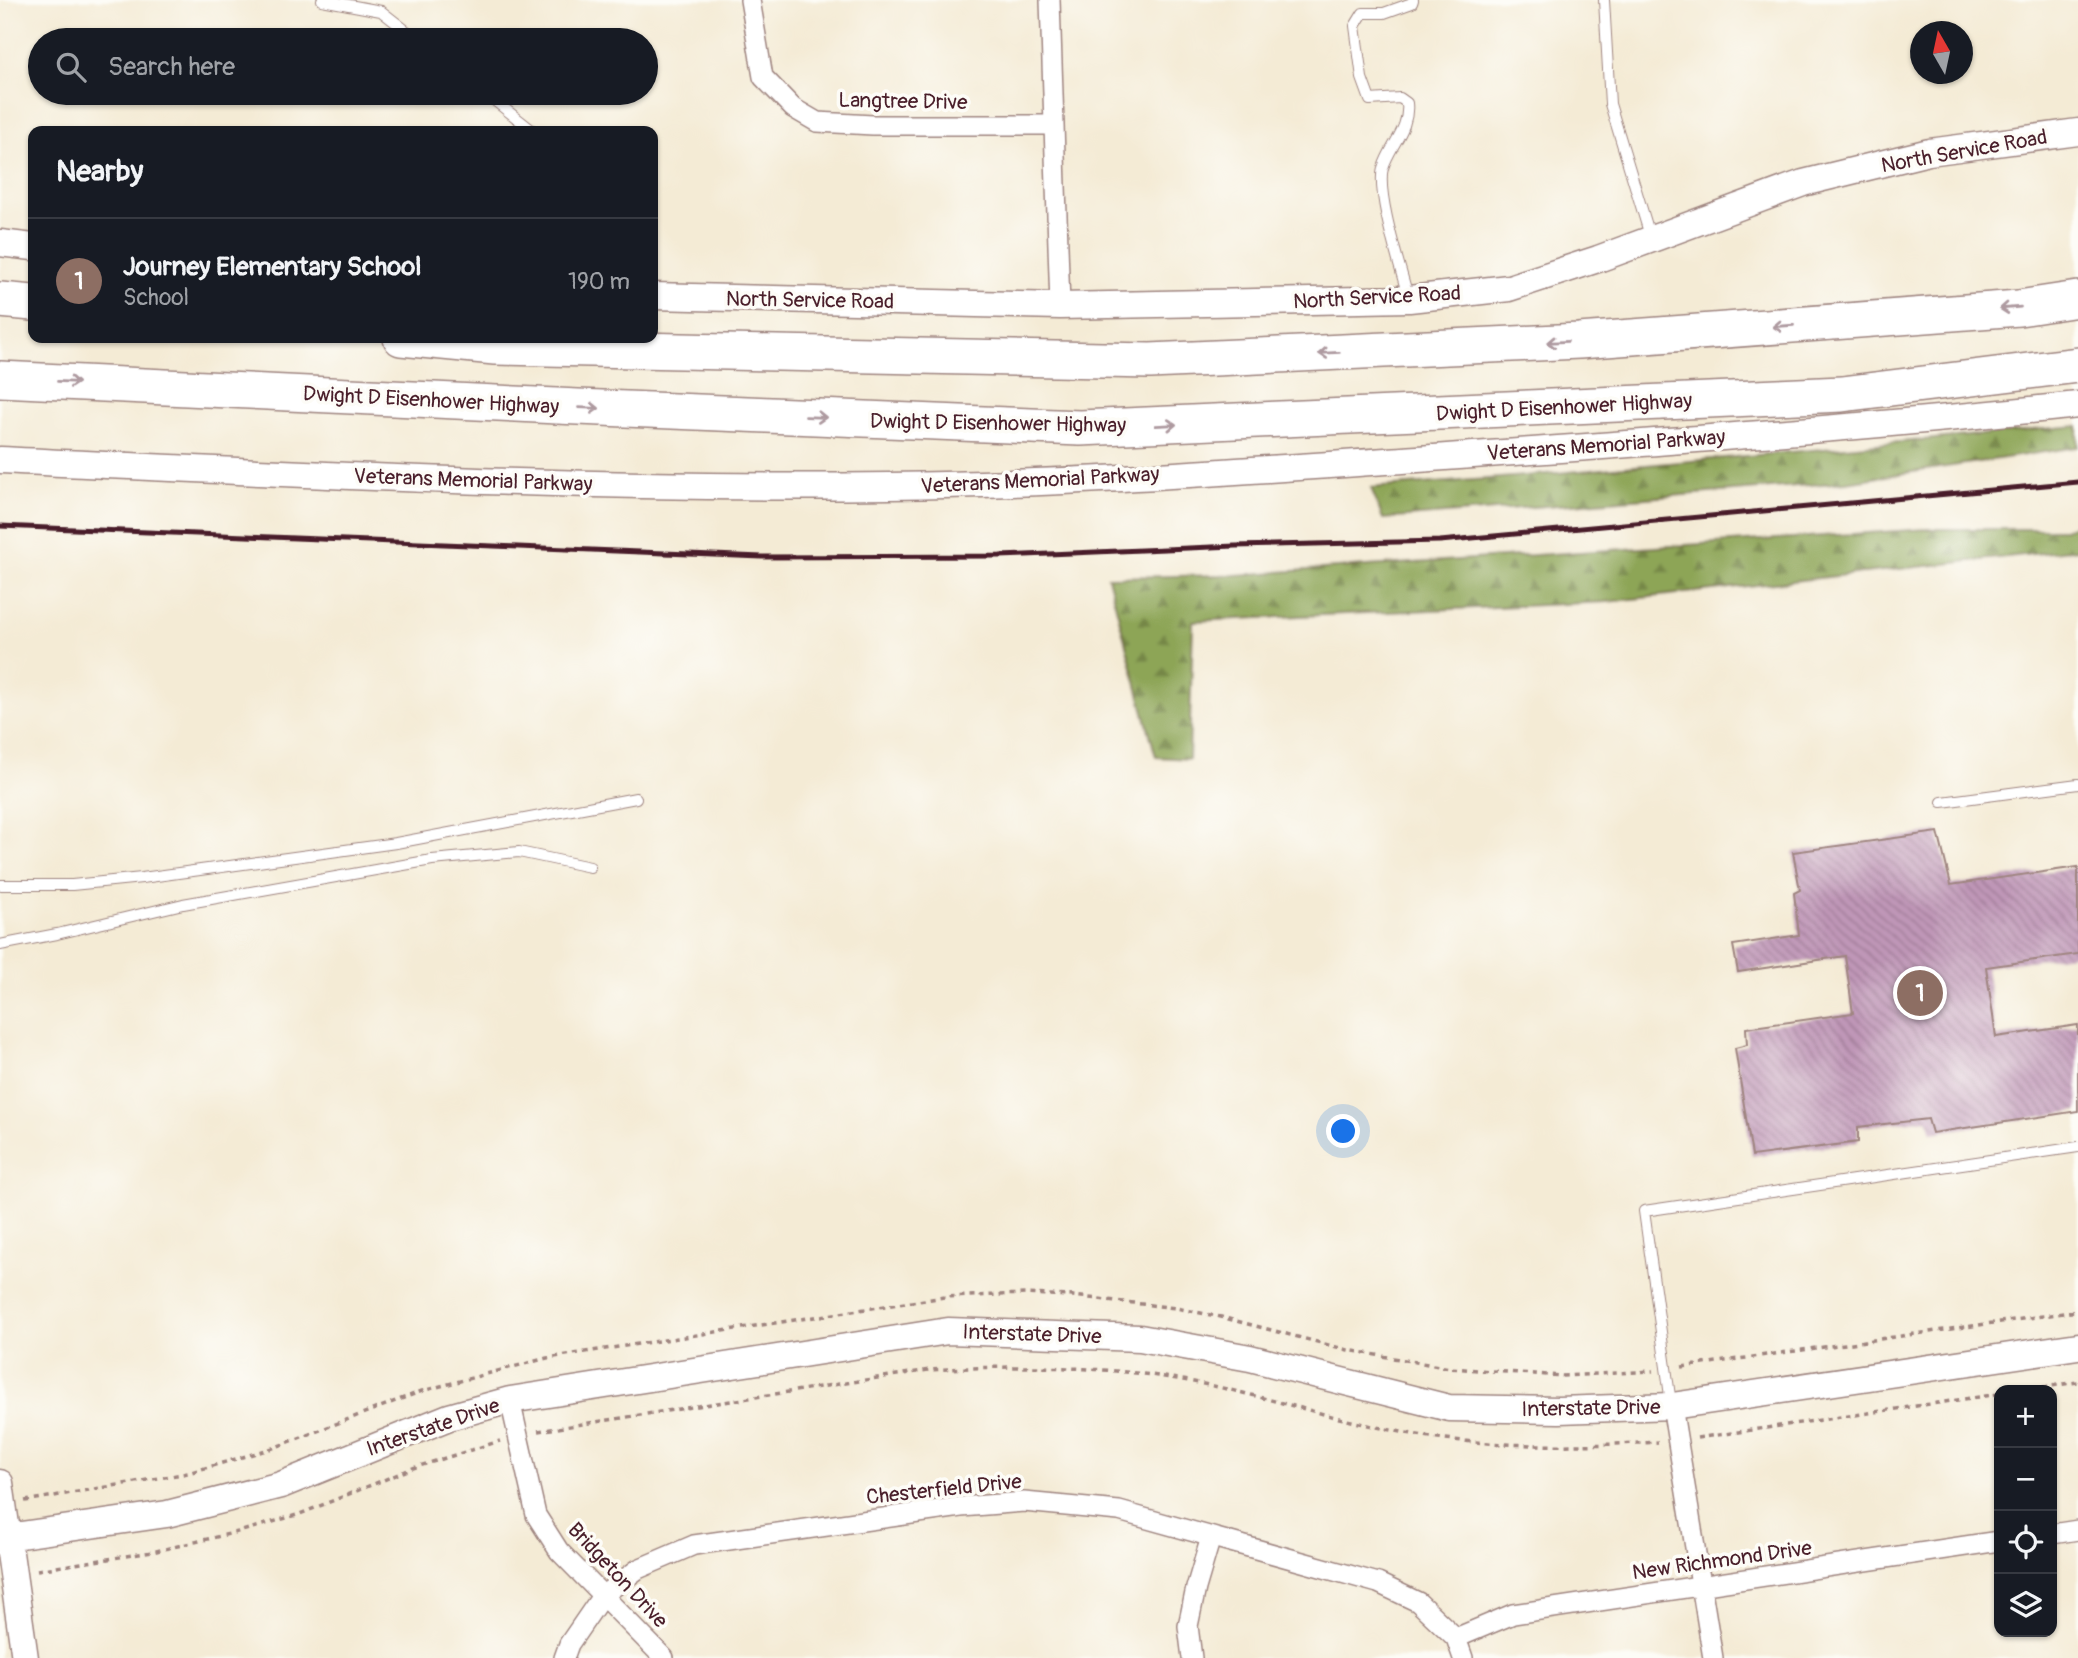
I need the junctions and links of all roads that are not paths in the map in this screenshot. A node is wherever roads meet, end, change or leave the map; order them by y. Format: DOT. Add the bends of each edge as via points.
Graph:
graph roads {
  1 [pos="322,0"];
  2 [pos="750,0"];
  3 [pos="1050,0"];
  4 [pos="1413,0"];
  5 [pos="1604,0"];
  6 [pos="403,28"];
  7 [pos="500,105"];
  8 [pos="1054,125"];
  9 [pos="527,126"];
  10 [pos="2078,132"];
  11 [pos="1651,240"];
  12 [pos="0,243"];
  13 [pos="28,246"];
  14 [pos="658,296"];
  15 [pos="1409,299"];
  16 [pos="2078,299"];
  17 [pos="0,300"];
  18 [pos="28,303"];
  19 [pos="1060,306"];
  20 [pos="453,343"];
  21 [pos="2078,365"];
  22 [pos="0,379"];
  23 [pos="2078,405"];
  24 [pos="0,460"];
  25 [pos="2078,784"];
  26 [pos="636,798"];
  27 [pos="1942,802"];
  28 [pos="590,867"];
  29 [pos="0,885"];
  30 [pos="0,945"];
  31 [pos="2078,1147"];
  32 [pos="2078,1346"];
  33 [pos="510,1400"];
  34 [pos="1672,1406"];
  35 [pos="0,1483"];
  36 [pos="2078,1530"];
  37 [pos="2057,1533"];
  38 [pos="1210,1537"];
  39 [pos="4,1538"];
  40 [pos="1994,1543"];
  41 [pos="1701,1586"];
  42 [pos="602,1596"];
  43 [pos="1456,1638"];
  44 [pos="25,1658"];
  45 [pos="564,1658"];
  46 [pos="664,1658"];
  47 [pos="1192,1658"];
  48 [pos="1463,1658"];
  49 [pos="1713,1658"];
  1 -- 6 [label="lane" via="381,11"];
  2 -- 8 [label="street, Langtree Drive" via="763,77 793,108 817,122"];
  3 -- 8 [label="street"];
  4 -- 15 [label="lane" via="1384,13 1363,13 1355,26 1370,100 1400,98 1407,103 1409,115 1382,169 1383,194"];
  5 -- 11 [label="lane" via="1610,104"];
  7 -- 9 [label="lane"];
  8 -- 19 [label="street"];
  10 -- 11 [label="street, North Service Road" via="1929,152 1803,183"];
  11 -- 15 [label="street, North Service Road" via="1509,288"];
  12 -- 13 [label="street"];
  14 -- 19 [label="street, North Service Road"];
  15 -- 19 [label="street, North Service Road"];
  16 -- 20 [label="highway, one-way" via="2019,308 1579,341 1150,361"];
  17 -- 18 [label="highway"];
  22 -- 21 [label="highway, Dwight D Eisenhower Highway, one-way" via="1080,428 1842,394"];
  23 -- 24 [label="street, Veterans Memorial Parkway" via="1661,442 976,485 443,481"];
  25 -- 27 [label="lane"];
  26 -- 29 [label="lane" via="396,843 72,885"];
  28 -- 30 [label="lane" via="519,852 432,860 183,904"];
  31 -- 34 [label="lane" via="1644,1211"];
  32 -- 34 [label="street, Interstate Drive"];
  33 -- 34 [label="street, Interstate Drive" via="948,1331 1140,1338 1250,1358 1448,1408"];
  33 -- 39 [label="street, Interstate Drive" via="449,1417 281,1485 167,1514"];
  33 -- 42 [label="street, Bridgeton Drive" via="536,1515 559,1550"];
  34 -- 41 [label="street"];
  35 -- 39 [label="street"];
  36 -- 37 [label="street"];
  38 -- 42 [label="street, Chesterfield Drive" via="1119,1511 1024,1502 961,1507 694,1545 638,1569"];
  38 -- 43 [label="street, Chesterfield Drive" via="1378,1583 1418,1602"];
  38 -- 47 [label="street" via="1188,1626"];
  39 -- 44 [label="street" via="14,1574"];
  40 -- 41 [label="street, New Richmond Drive"];
  41 -- 43 [label="street, New Richmond Drive" via="1513,1614"];
  41 -- 49 [label="street"];
  42 -- 45 [label="street, Chesterfield Drive"];
  42 -- 46 [label="street, Bridgeton Drive"];
  43 -- 48 [label="street, Chesterfield Drive"];
}
